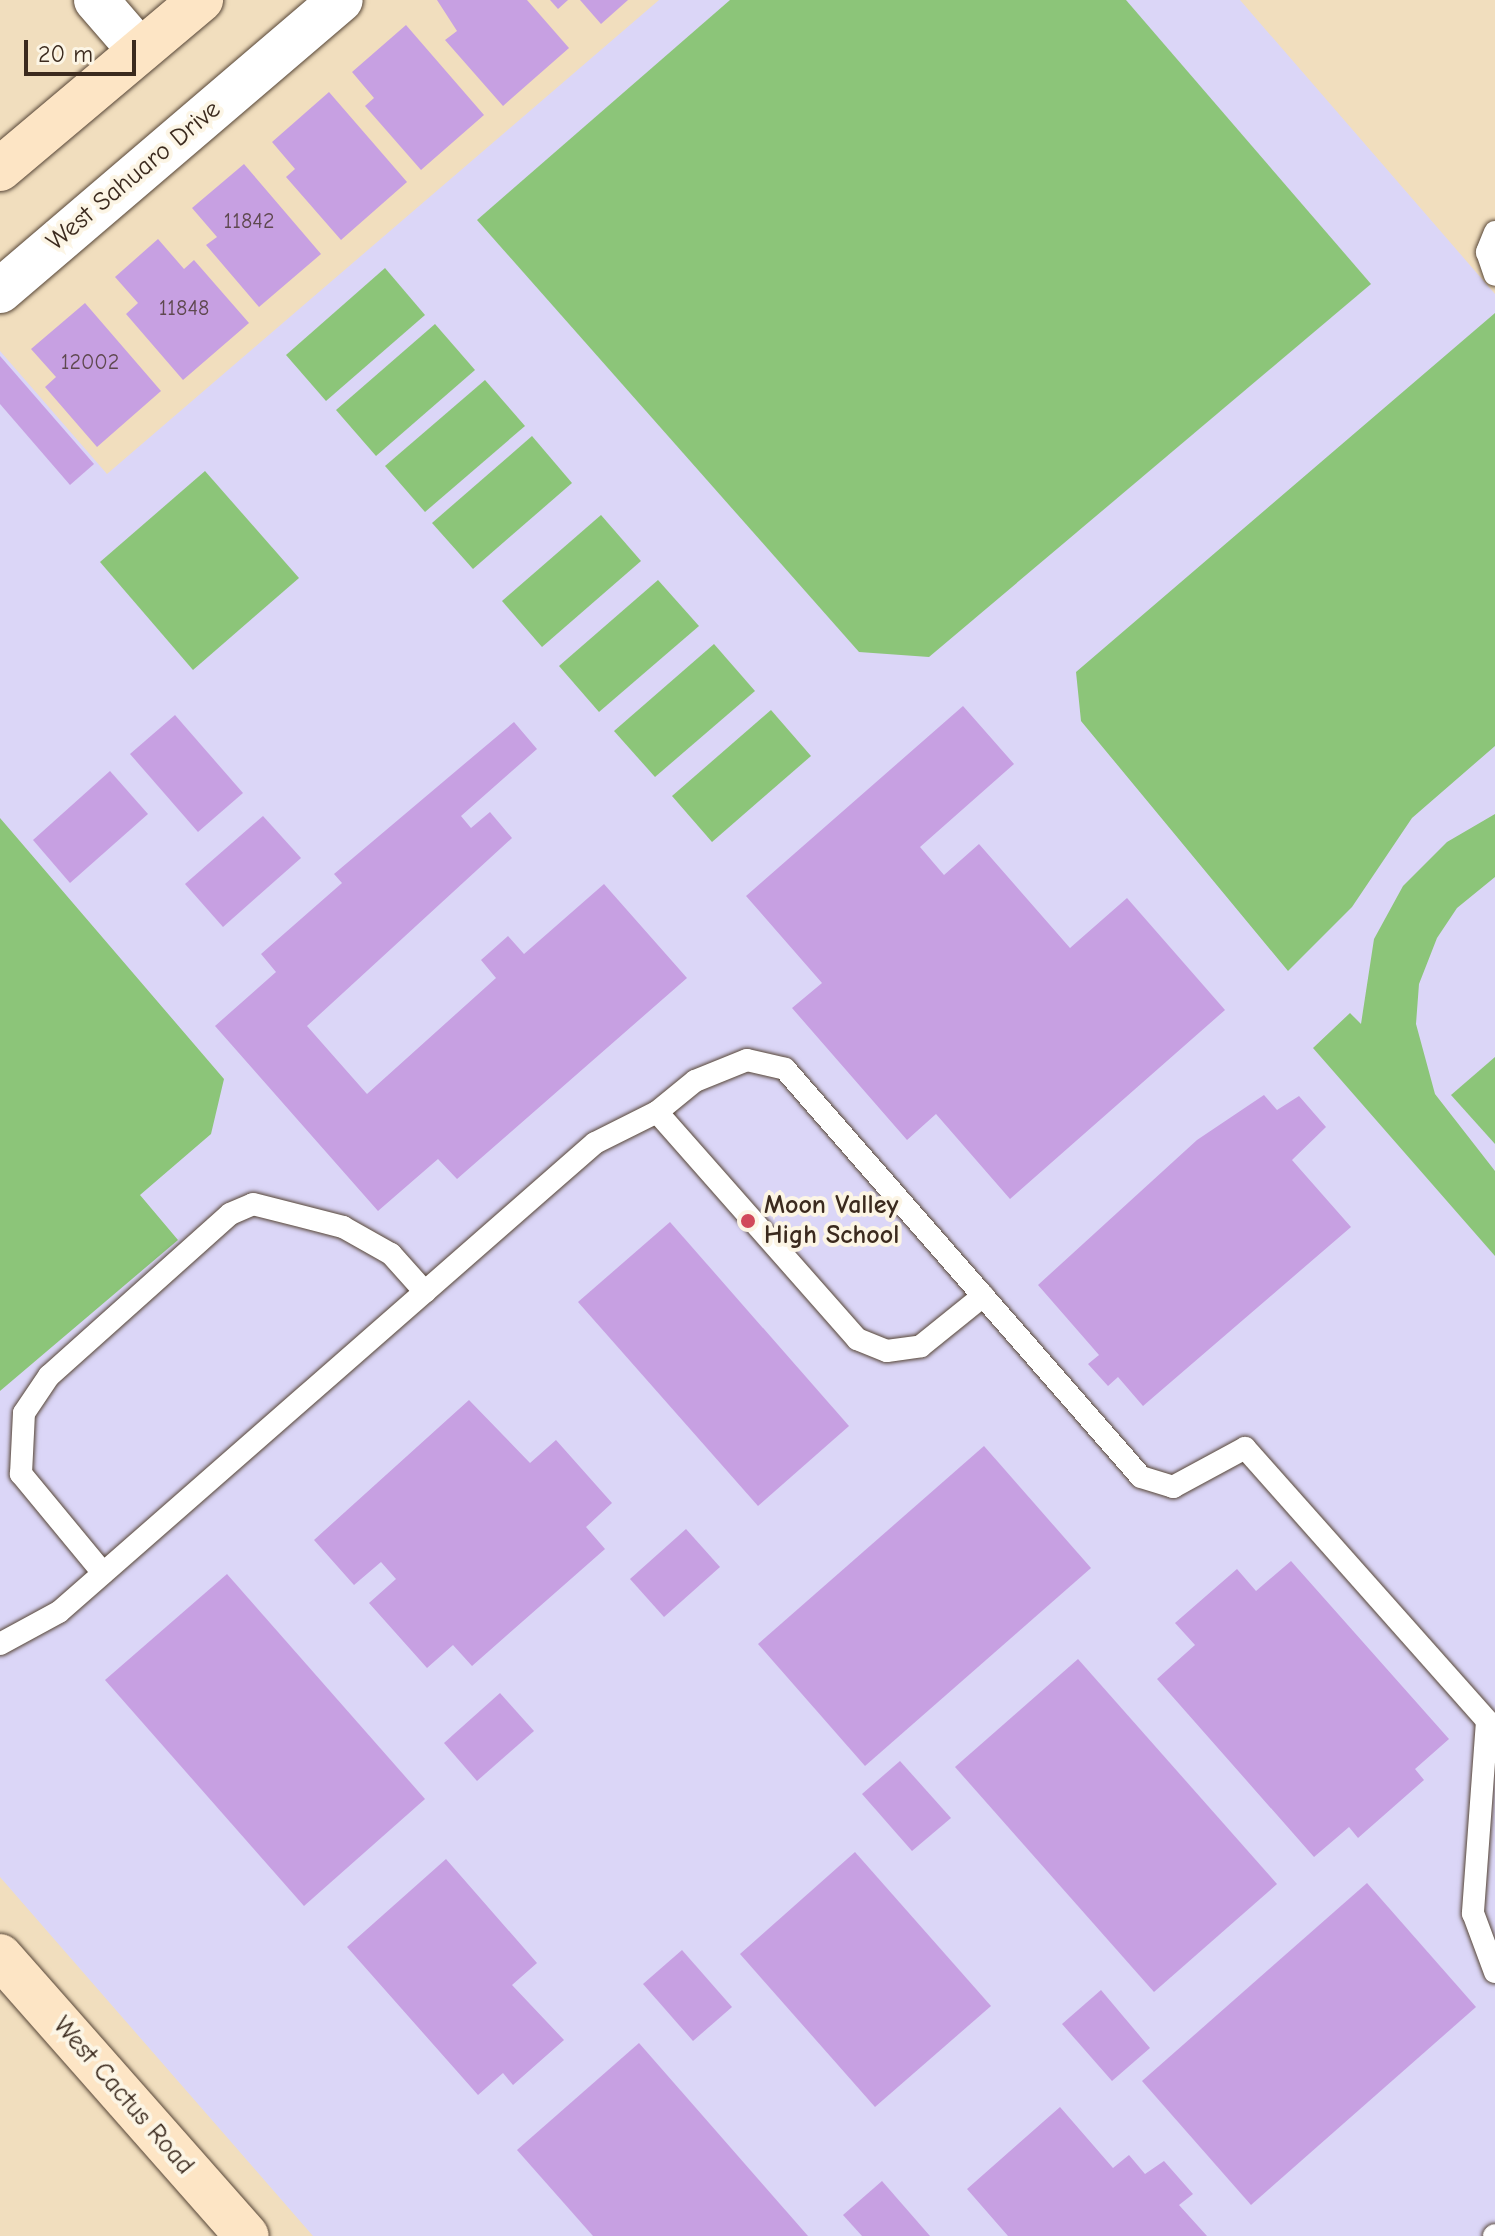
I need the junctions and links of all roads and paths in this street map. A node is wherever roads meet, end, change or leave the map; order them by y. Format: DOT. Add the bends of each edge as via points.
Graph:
graph roads {
  1 [pos="96,0"];
  2 [pos="201,0"];
  3 [pos="341,0"];
  4 [pos="140,51"];
  5 [pos="0,169"];
  6 [pos="1495,232"];
  7 [pos="1495,275"];
  8 [pos="0,291"];
  9 [pos="657,1112"];
  10 [pos="425,1292"];
  11 [pos="983,1296"];
  12 [pos="103,1573"];
  13 [pos="0,1644"];
  14 [pos="0,1956"];
  15 [pos="1495,1972"];
  16 [pos="247,2236"];
  1 -- 4 [label="street"];
  2 -- 4 [label="main road"];
  3 -- 8 [label="street, West Sahuaro Drive"];
  4 -- 5 [label="main road"];
  6 -- 7 [label="lane" via="1487,252"];
  9 -- 10 [label="lane" via="595,1143"];
  9 -- 11 [label="lane" via="695,1081 747,1060 785,1069"];
  9 -- 11 [label="lane" via="857,1339 887,1351 921,1346"];
  10 -- 12 [label="lane"];
  10 -- 12 [label="lane" via="391,1254 343,1227 253,1204 230,1214 49,1376 24,1413 21,1474"];
  11 -- 15 [label="lane" via="1141,1477 1173,1487 1245,1448 1487,1721 1473,1913"];
  12 -- 13 [label="lane" via="59,1612"];
  14 -- 16 [label="main road, West Cactus Road"];
}
